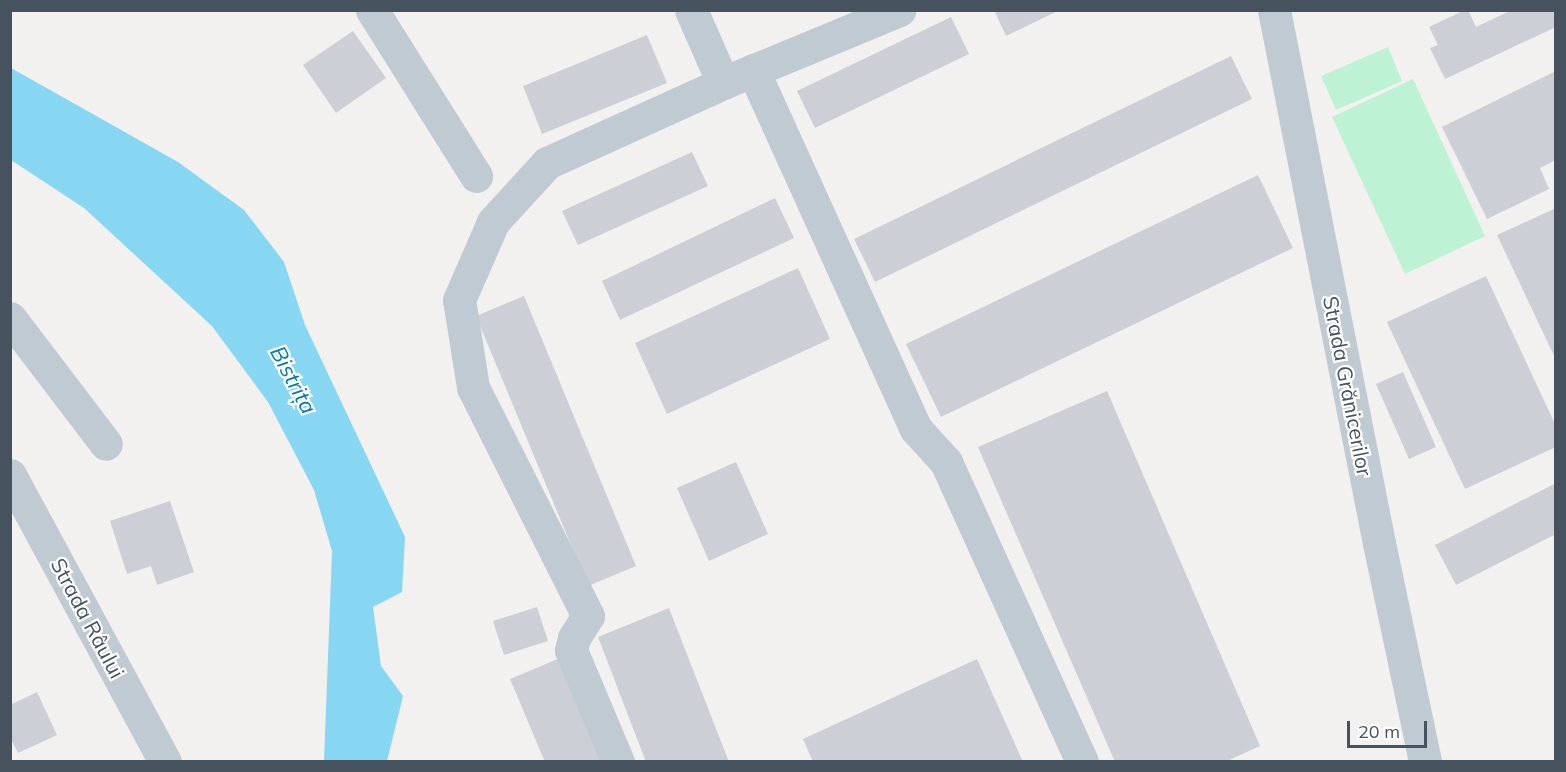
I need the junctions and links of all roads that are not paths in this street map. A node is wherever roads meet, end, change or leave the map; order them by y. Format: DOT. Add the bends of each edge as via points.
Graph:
graph roads {
  1 [pos="372,10"];
  2 [pos="691,10"];
  3 [pos="899,10"];
  4 [pos="1274,10"];
  5 [pos="753,70"];
  6 [pos="723,83"];
  7 [pos="476,176"];
  8 [pos="10,318"];
  9 [pos="106,444"];
  10 [pos="10,475"];
  11 [pos="165,762"];
  12 [pos="618,762"];
  13 [pos="1082,762"];
  14 [pos="1425,762"];
  1 -- 7 [label="street"];
  2 -- 6 [label="street"];
  3 -- 5 [label="street"];
  4 -- 14 [label="street, Strada Grănicerilor"];
  5 -- 6 [label="street"];
  5 -- 13 [label="street" via="916,429 946,462"];
  6 -- 12 [label="street" via="548,163 493,222 459,300 473,387 588,616 571,650"];
  8 -- 9 [label="street"];
  10 -- 11 [label="street, Strada Râului"];
}
